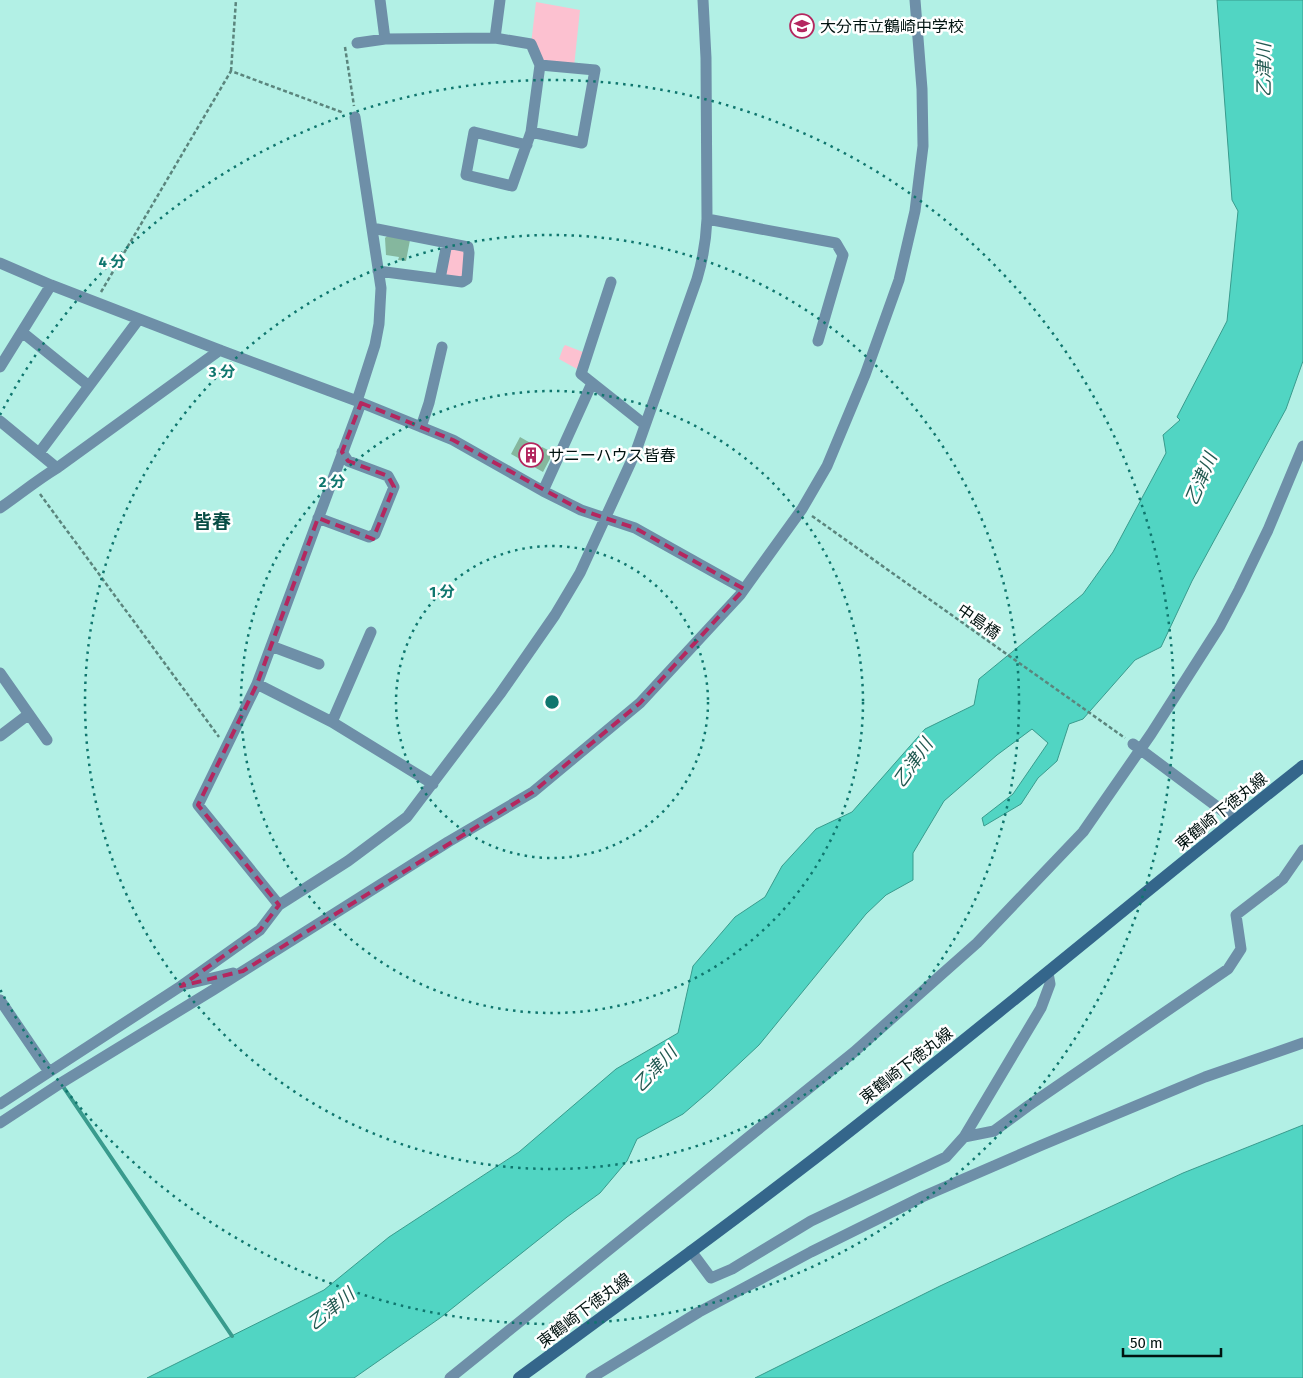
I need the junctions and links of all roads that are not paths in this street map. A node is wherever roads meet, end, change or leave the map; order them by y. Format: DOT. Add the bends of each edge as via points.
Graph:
graph roads {
  1 [pos="380,0"];
  2 [pos="500,0"];
  3 [pos="703,0"];
  4 [pos="915,0"];
  5 [pos="495,38"];
  6 [pos="385,39"];
  7 [pos="357,42"];
  8 [pos="540,65"];
  9 [pos="355,117"];
  10 [pos="531,132"];
  11 [pos="527,145"];
  12 [pos="707,219"];
  13 [pos="372,228"];
  14 [pos="447,243"];
  15 [pos="0,263"];
  16 [pos="378,271"];
  17 [pos="440,279"];
  18 [pos="610,282"];
  19 [pos="52,285"];
  20 [pos="139,319"];
  21 [pos="22,332"];
  22 [pos="818,341"];
  23 [pos="442,347"];
  24 [pos="220,350"];
  25 [pos="0,367"];
  26 [pos="592,383"];
  27 [pos="89,386"];
  28 [pos="359,402"];
  29 [pos="0,420"];
  30 [pos="644,424"];
  31 [pos="421,427"];
  32 [pos="1303,446"];
  33 [pos="342,452"];
  34 [pos="39,453"];
  35 [pos="57,468"];
  36 [pos="543,491"];
  37 [pos="0,508"];
  38 [pos="802,509"];
  39 [pos="812,516"];
  40 [pos="318,518"];
  41 [pos="606,519"];
  42 [pos="744,588"];
  43 [pos="371,632"];
  44 [pos="271,646"];
  45 [pos="319,664"];
  46 [pos="0,673"];
  47 [pos="257,684"];
  48 [pos="29,714"];
  49 [pos="332,722"];
  50 [pos="0,736"];
  51 [pos="46,740"];
  52 [pos="1137,747"];
  53 [pos="1303,766"];
  54 [pos="433,784"];
  55 [pos="1235,820"];
  56 [pos="1303,850"];
  57 [pos="278,905"];
  58 [pos="243,971"];
  59 [pos="1048,973"];
  60 [pos="181,986"];
  61 [pos="0,1000"];
  62 [pos="1303,1043"];
  63 [pos="49,1072"];
  64 [pos="0,1104"];
  65 [pos="0,1123"];
  66 [pos="964,1138"];
  67 [pos="691,1251"];
  68 [pos="450,1378"];
  69 [pos="519,1378"];
  70 [pos="591,1378"];
  1 -- 6 [label="street"];
  2 -- 5 [label="street"];
  3 -- 12 [label="street"];
  4 -- 38 [label="street" via="923,146 915,212 899,280 865,375 827,466"];
  5 -- 6 [label="street"];
  5 -- 8 [label="street" via="531,44"];
  6 -- 7 [label="street"];
  8 -- 10 [label="street"];
  8 -- 10 [label="street" via="595,70 582,143"];
  9 -- 13 [label="street"];
  10 -- 11 [label="street"];
  11 -- 11 [label="street" via="512,186 466,176 474,132"];
  12 -- 22 [label="street" via="836,243 843,255"];
  12 -- 30 [label="street" via="703,259 697,279"];
  13 -- 14 [label="street"];
  13 -- 16 [label="street"];
  14 -- 17 [label="street"];
  14 -- 17 [label="street" via="468,248 466,279 462,282"];
  15 -- 19 [label="street"];
  16 -- 17 [label="street"];
  16 -- 28 [label="street" via="381,288 379,324"];
  18 -- 26 [label="street" via="581,374"];
  19 -- 20 [label="street"];
  19 -- 21 [label="street"];
  20 -- 24 [label="street"];
  20 -- 27 [label="street"];
  21 -- 25 [label="street"];
  21 -- 27 [label="street"];
  23 -- 31 [label="street"];
  24 -- 28 [label="street"];
  24 -- 35 [label="street"];
  26 -- 30 [label="street"];
  26 -- 36 [label="street"];
  27 -- 34 [label="street"];
  28 -- 31 [label="street"];
  28 -- 33 [label="street"];
  29 -- 34 [label="street"];
  30 -- 41 [label="street" via="636,451"];
  31 -- 36 [label="street" via="453,440"];
  32 -- 52 [label="street" via="1268,530 1220,626"];
  33 -- 40 [label="street"];
  33 -- 40 [label="street" via="348,461 388,476 394,487 375,534 369,537"];
  34 -- 35 [label="street"];
  35 -- 37 [label="street"];
  36 -- 41 [label="street"];
  38 -- 39 [label="street"];
  38 -- 42 [label="street"];
  40 -- 44 [label="street"];
  41 -- 42 [label="street" via="635,528"];
  41 -- 54 [label="street" via="580,574 555,615"];
  42 -- 58 [label="street" via="640,703 533,792"];
  43 -- 49 [label="street"];
  44 -- 45 [label="street"];
  44 -- 47 [label="street"];
  46 -- 48 [label="street"];
  47 -- 49 [label="street"];
  47 -- 57 [label="street" via="198,804"];
  48 -- 50 [label="street"];
  48 -- 51 [label="street"];
  49 -- 54 [label="street"];
  52 -- 55 [label="street"];
  52 -- 68 [label="street" via="1083,832 977,943 854,1052"];
  53 -- 55 [label="street, 東鶴崎下徳丸線"];
  54 -- 57 [label="street" via="407,817 348,861"];
  55 -- 59 [label="street, 東鶴崎下徳丸線"];
  56 -- 66 [label="street" via="1283,879 1236,915 1241,949 1228,969 994,1131"];
  57 -- 60 [label="street" via="260,930"];
  58 -- 60 [label="street"];
  58 -- 65 [label="street"];
  59 -- 66 [label="street" via="1050,984 1041,1008"];
  59 -- 67 [label="street, 東鶴崎下徳丸線" via="831,1146"];
  60 -- 63 [label="street"];
  61 -- 63 [label="street"];
  62 -- 70 [label="street" via="1205,1077 922,1197 699,1312"];
  63 -- 64 [label="street"];
  66 -- 67 [label="street" via="946,1157 811,1221 732,1269 711,1278"];
  67 -- 69 [label="street, 東鶴崎下徳丸線"];
}
